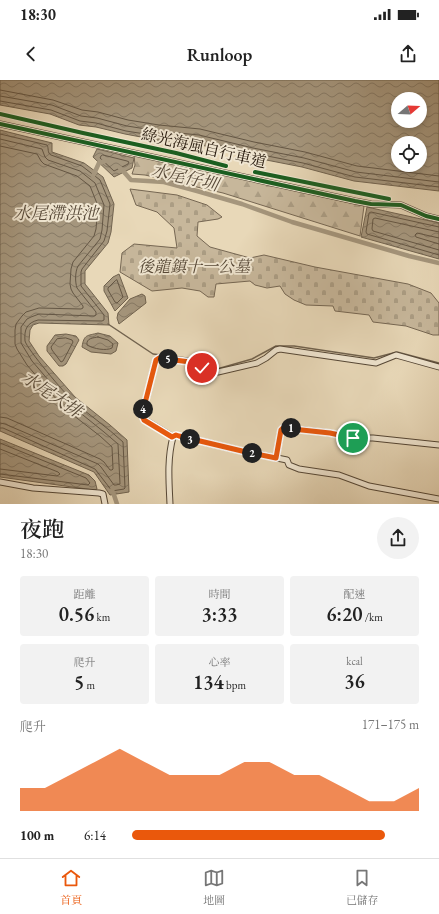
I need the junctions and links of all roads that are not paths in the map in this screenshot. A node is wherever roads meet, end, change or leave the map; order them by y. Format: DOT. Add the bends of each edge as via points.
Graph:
graph roads {
  1 [pos="0,124"];
  2 [pos="439,219"];
  3 [pos="439,367"];
  4 [pos="172,437"];
  5 [pos="439,445"];
  6 [pos="276,458"];
  7 [pos="0,482"];
  8 [pos="439,499"];
  9 [pos="105,504"];
  10 [pos="170,504"];
  1 -- 2 [label="street" via="366,203 401,205"];
  3 -- 4 [label="street" via="396,355 376,363 280,349 257,362 218,372 190,362 159,358 156,360 142,415 144,420"];
  4 -- 6 [label="street" via="176,435"];
  4 -- 10 [label="street" via="169,467"];
  5 -- 6 [label="street" via="353,438 283,428"];
  6 -- 8 [label="street" via="287,460 289,466 299,469 339,475 370,486"];
  7 -- 9 [label="street" via="33,488 100,493 103,494"];
}
